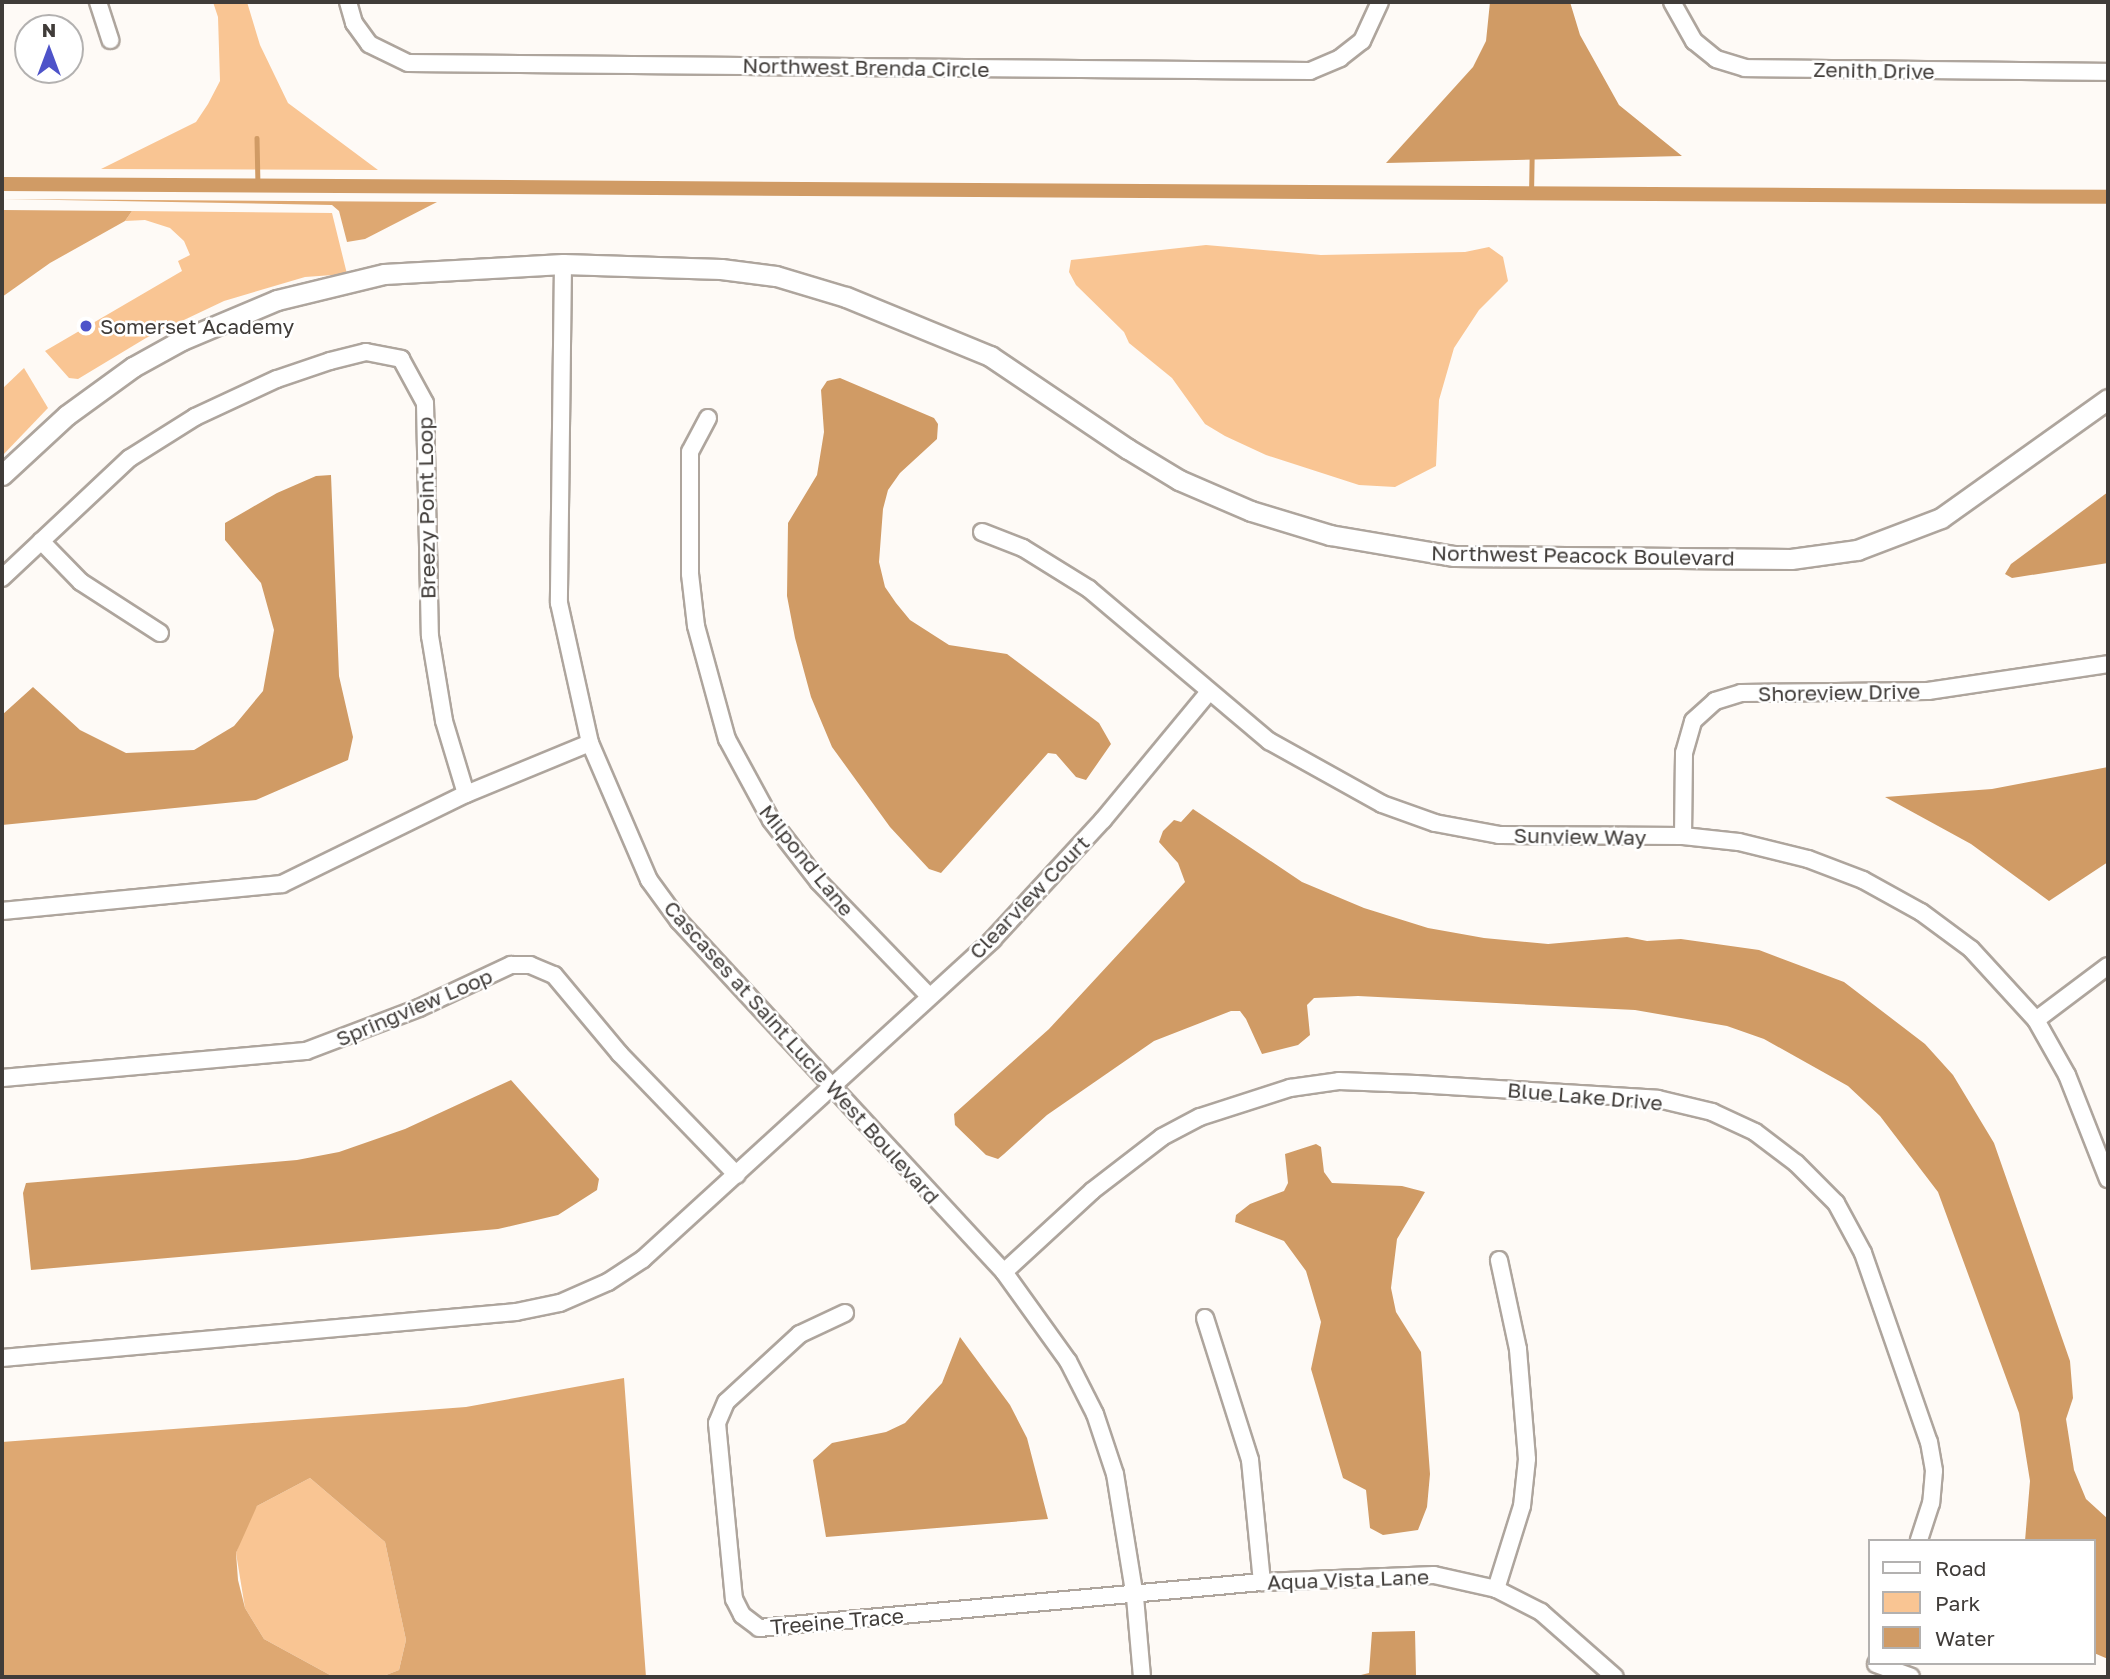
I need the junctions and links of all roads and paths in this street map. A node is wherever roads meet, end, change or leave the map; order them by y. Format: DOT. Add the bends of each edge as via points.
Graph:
graph roads {
  1 [pos="98,2"];
  2 [pos="348,2"];
  3 [pos="1381,2"];
  4 [pos="1672,2"];
  5 [pos="110,40"];
  6 [pos="2108,72"];
  7 [pos="563,264"];
  8 [pos="2108,399"];
  9 [pos="708,418"];
  10 [pos="2,475"];
  11 [pos="982,532"];
  12 [pos="41,541"];
  13 [pos="2,578"];
  14 [pos="160,633"];
  15 [pos="2108,664"];
  16 [pos="1209,692"];
  17 [pos="590,743"];
  18 [pos="466,794"];
  19 [pos="1683,836"];
  20 [pos="2,911"];
  21 [pos="2108,966"];
  22 [pos="928,995"];
  23 [pos="2036,1020"];
  24 [pos="2,1078"];
  25 [pos="832,1086"];
  26 [pos="737,1175"];
  27 [pos="2108,1179"];
  28 [pos="1499,1260"];
  29 [pos="1004,1272"];
  30 [pos="845,1313"];
  31 [pos="1205,1318"];
  32 [pos="2,1358"];
  33 [pos="1920,1539"];
  34 [pos="1262,1582"];
  35 [pos="1496,1589"];
  36 [pos="1135,1597"];
  37 [pos="1879,1665"];
  38 [pos="1142,1677"];
  39 [pos="1615,1677"];
  40 [pos="1911,1677"];
  1 -- 5 [label="street"];
  2 -- 3 [label="street, Northwest Brenda Circle" via="354,23 369,44 408,62 1297,71 1310,71 1340,58 1362,41"];
  4 -- 6 [label="street, Zenith Drive" via="1694,41 1716,59 1745,68"];
  7 -- 8 [label="street, Northwest Peacock Boulevard" via="722,269 776,276 846,297 990,356 1148,462 1251,512 1331,535 1454,556 1791,559 1857,550 1941,518"];
  7 -- 10 [label="street, Northwest Peacock Boulevard" via="384,274 331,284 240,314 182,340 98,390"];
  7 -- 17 [label="street, Cascases at Saint Lucie West Boulevard" via="559,603"];
  9 -- 22 [label="street, Milpond Lane" via="690,452 690,574 696,626 727,739 771,820 819,882"];
  11 -- 16 [label="street, Sunview Way" via="1023,548 1088,589"];
  12 -- 13 [label="street, Breezy Point Loop"];
  12 -- 14 [label="street" via="81,582"];
  12 -- 18 [label="street, Breezy Point Loop" via="130,458 195,417 277,379 330,361 366,352 401,359 425,403 430,636 444,722"];
  15 -- 19 [label="street, Shoreview Drive" via="1928,691 1741,693 1715,701 1693,722 1684,753"];
  16 -- 19 [label="street, Sunview Way" via="1269,741 1326,776 1382,804 1435,823 1499,835"];
  16 -- 22 [label="street, Clearview Court" via="1103,820 993,939"];
  17 -- 18 [label="street"];
  17 -- 25 [label="street, Cascases at Saint Lucie West Boulevard" via="649,880 679,921"];
  18 -- 20 [label="street" via="282,884"];
  19 -- 23 [label="street, Sunview Way" via="1740,842 1808,859 1863,880 1921,912 1971,950"];
  21 -- 23 [label="street"];
  22 -- 25 [label="street, Clearview Court"];
  23 -- 27 [label="street, Sunview Way" via="2067,1075"];
  24 -- 26 [label="street, Springview Loop" via="306,1051 419,1008 511,965 530,965 554,975 620,1054"];
  25 -- 26 [label="street"];
  25 -- 29 [label="street, Cascases at Saint Lucie West Boulevard"];
  26 -- 32 [label="street" via="643,1259 608,1282 560,1303 516,1312"];
  28 -- 35 [label="street" via="1518,1349 1527,1459 1522,1506"];
  29 -- 33 [label="street, Blue Lake Drive" via="1092,1191 1162,1137 1200,1117 1290,1088 1339,1081 1416,1083 1658,1099 1712,1112 1755,1132 1796,1163 1836,1203 1863,1253 1929,1442 1934,1471 1931,1503"];
  29 -- 36 [label="street, Cascases at Saint Lucie West Boulevard" via="1054,1338 1095,1414 1115,1474"];
  30 -- 36 [label="street, Treeine Trace" via="800,1334 726,1402 717,1423 734,1599 742,1615 759,1628"];
  31 -- 34 [label="street" via="1250,1460"];
  34 -- 35 [label="street, Aqua Vista Lane" via="1434,1574"];
  34 -- 36 [label="street, Aqua Vista Lane"];
  35 -- 39 [label="street, Aqua Vista Lane" via="1541,1612"];
  36 -- 38 [label="street, Cascases at Saint Lucie West Boulevard"];
  37 -- 40 [label="street"];
}
